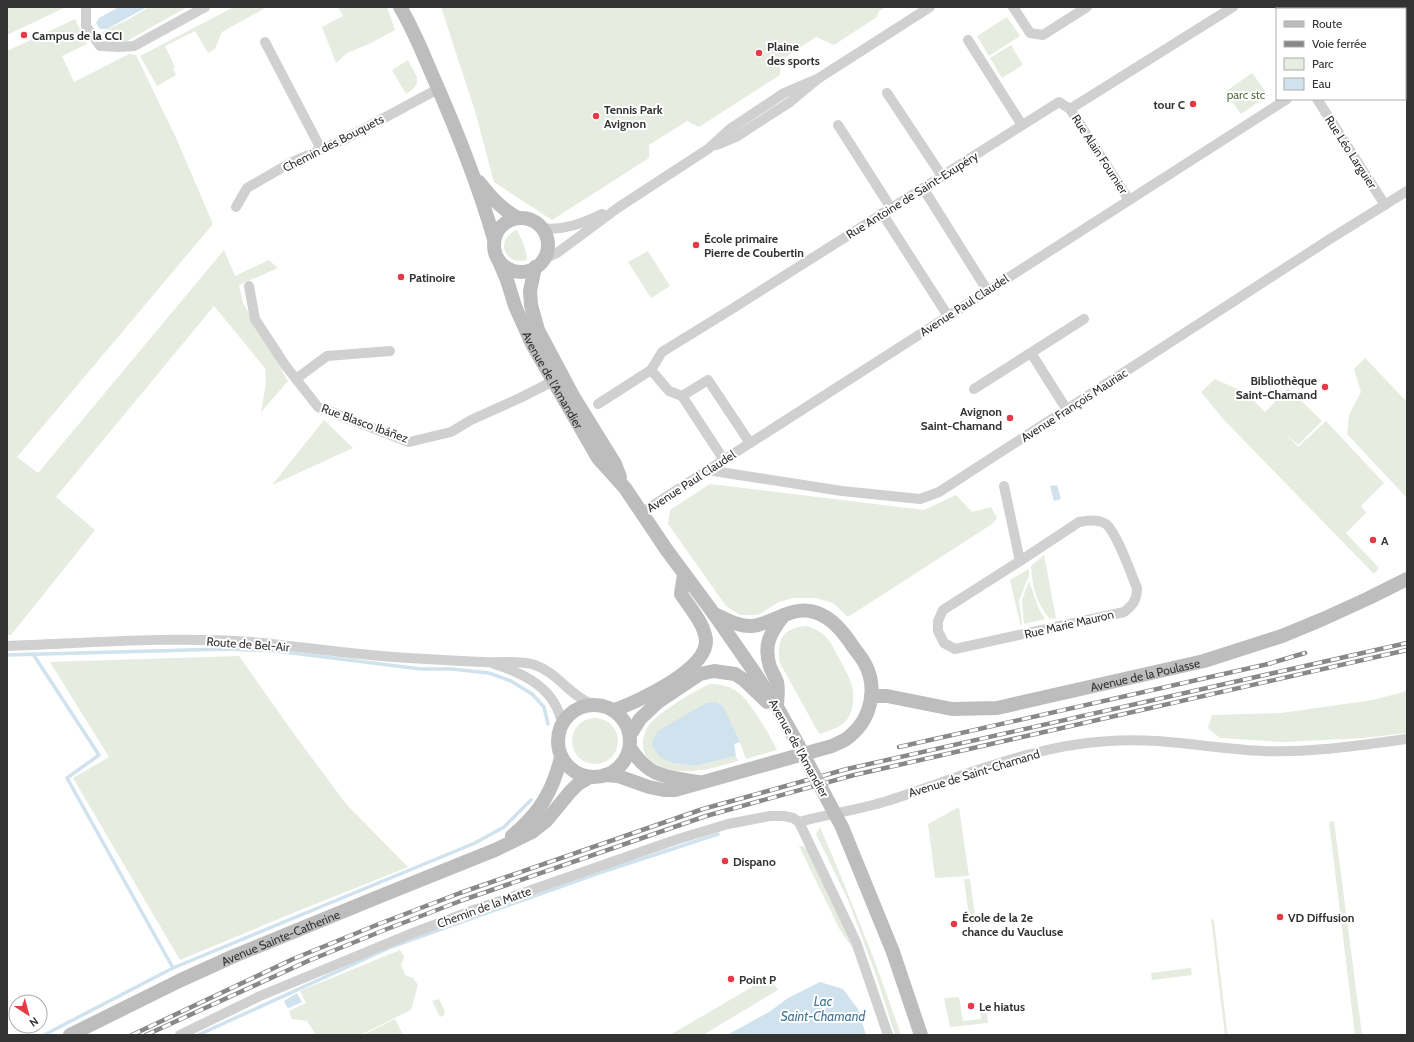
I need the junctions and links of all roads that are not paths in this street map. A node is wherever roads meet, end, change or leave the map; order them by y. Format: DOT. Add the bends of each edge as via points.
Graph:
graph roads {
  1 [pos="205,7"];
  2 [pos="400,7"];
  3 [pos="407,7"];
  4 [pos="930,7"];
  5 [pos="1013,7"];
  6 [pos="1087,7"];
  7 [pos="1233,7"];
  8 [pos="86,8"];
  9 [pos="411,24"];
  10 [pos="968,40"];
  11 [pos="265,42"];
  12 [pos="438,89"];
  13 [pos="887,93"];
  14 [pos="1285,100"];
  15 [pos="1318,100"];
  16 [pos="1070,109"];
  17 [pos="838,125"];
  18 [pos="1022,125"];
  19 [pos="321,149"];
  20 [pos="473,174"];
  21 [pos="942,176"];
  22 [pos="923,188"];
  23 [pos="1407,192"];
  24 [pos="1129,200"];
  25 [pos="1385,205"];
  26 [pos="236,207"];
  27 [pos="619,207"];
  28 [pos="887,210"];
  29 [pos="518,218"];
  30 [pos="542,228"];
  31 [pos="494,239"];
  32 [pos="499,261"];
  33 [pos="539,263"];
  34 [pos="249,286"];
  35 [pos="987,290"];
  36 [pos="948,316"];
  37 [pos="1084,319"];
  38 [pos="390,351"];
  39 [pos="1031,353"];
  40 [pos="651,370"];
  41 [pos="296,378"];
  42 [pos="558,379"];
  43 [pos="974,389"];
  44 [pos="682,396"];
  45 [pos="598,404"];
  46 [pos="1067,410"];
  47 [pos="750,443"];
  48 [pos="724,460"];
  49 [pos="707,470"];
  50 [pos="1004,486"];
  51 [pos="642,513"];
  52 [pos="1020,561"];
  53 [pos="684,575"];
  54 [pos="1407,579"];
  55 [pos="714,614"];
  56 [pos="784,615"];
  57 [pos="7,646"];
  58 [pos="489,662"];
  59 [pos="871,696"];
  60 [pos="592,704"];
  61 [pos="777,707"];
  62 [pos="614,710"];
  63 [pos="562,723"];
  64 [pos="1407,739"];
  65 [pos="630,741"];
  66 [pos="561,757"];
  67 [pos="605,775"];
  68 [pos="590,777"];
  69 [pos="702,782"];
  70 [pos="799,822"];
  71 [pos="495,850"];
  72 [pos="70,1035"];
  73 [pos="180,1035"];
  74 [pos="888,1035"];
  75 [pos="921,1035"];
  1 -- 8 [label="street" via="134,46 119,47 100,46 86,26"];
  2 -- 9 [label="main road"];
  3 -- 9 [label="main road"];
  4 -- 27 [label="street" via="819,78 784,93 730,129 708,149"];
  5 -- 6 [label="street" via="1030,32 1043,35"];
  7 -- 16 [label="street"];
  9 -- 12 [label="main road"];
  10 -- 18 [label="street"];
  11 -- 19 [label="street"];
  12 -- 19 [label="street, Chemin des Bouquets" via="344,140"];
  12 -- 20 [label="main road"];
  13 -- 21 [label="street"];
  14 -- 24 [label="street, Avenue Paul Claudel"];
  15 -- 25 [label="street, Rue Léo Larguier"];
  16 -- 18 [label="street, Rue Antoine de Saint-Exupéry" via="1059,102"];
  16 -- 24 [label="street, Rue Alain Fournier"];
  17 -- 28 [label="street"];
  18 -- 21 [label="street, Rue Antoine de Saint-Exupéry"];
  19 -- 26 [label="street, Chemin des Bouquets" via="292,162 247,188"];
  20 -- 29 [label="main road" via="493,199"];
  20 -- 31 [label="main road"];
  21 -- 22 [label="street, Rue Antoine de Saint-Exupéry"];
  22 -- 28 [label="street, Rue Antoine de Saint-Exupéry"];
  22 -- 35 [label="street"];
  23 -- 25 [label="street, Avenue François Mauriac"];
  24 -- 35 [label="street, Avenue Paul Claudel"];
  25 -- 46 [label="street, Avenue François Mauriac"];
  27 -- 30 [label="street" via="574,226"];
  27 -- 33 [label="street" via="557,253"];
  28 -- 36 [label="street"];
  28 -- 40 [label="street, Rue Antoine de Saint-Exupéry" via="662,352"];
  29 -- 30 [label="main road" via="527,218"];
  29 -- 31 [label="main road" via="503,225"];
  30 -- 33 [label="main road" via="548,243 547,251"];
  31 -- 32 [label="main road"];
  32 -- 33 [label="main road" via="512,270 520,271"];
  32 -- 42 [label="main road, Avenue de l'Amandier" via="524,326"];
  33 -- 42 [label="main road, Avenue de l'Amandier" via="530,291 531,305"];
  34 -- 41 [label="street, Rue Blasco Ibáñez" via="255,320"];
  35 -- 36 [label="street, Avenue Paul Claudel"];
  36 -- 47 [label="street, Avenue Paul Claudel"];
  37 -- 39 [label="street"];
  38 -- 41 [label="street" via="327,356"];
  39 -- 43 [label="street"];
  39 -- 46 [label="street"];
  40 -- 44 [label="street" via="669,391"];
  40 -- 45 [label="street, Rue Antoine de Saint-Exupéry"];
  41 -- 42 [label="street, Rue Blasco Ibáñez" via="318,407 409,442 451,432"];
  42 -- 51 [label="main road, Avenue de l'Amandier" via="598,458 625,488"];
  44 -- 47 [label="street" via="708,380"];
  44 -- 48 [label="street"];
  46 -- 49 [label="street, Avenue François Mauriac" via="939,492 920,499 842,491"];
  47 -- 48 [label="street, Avenue Paul Claudel"];
  48 -- 49 [label="street, Avenue Paul Claudel"];
  49 -- 51 [label="street, Avenue Paul Claudel"];
  50 -- 52 [label="street"];
  51 -- 53 [label="main road, Avenue de l'Amandier"];
  52 -- 52 [label="street, Rue Marie Mauron" via="943,610 938,621 938,631 944,643 955,649 1124,612 1132,606 1137,597 1137,588 1114,534 1099,521 1079,522"];
  53 -- 55 [label="main road, Avenue de l'Amandier"];
  53 -- 62 [label="main road" via="681,594 704,632 704,651 699,660 661,689"];
  54 -- 59 [label="main road, Avenue de la Poulasse" via="1282,636 1204,661 997,708 952,709 887,696"];
  55 -- 56 [label="main road" via="732,622 751,626"];
  55 -- 61 [label="main road, Avenue de l'Amandier"];
  56 -- 59 [label="main road" via="810,611 833,621 864,662 871,684"];
  56 -- 61 [label="main road" via="767,643 770,668 777,683"];
  57 -- 58 [label="street, Route de Bel-Air" via="180,640 252,642 368,656"];
  58 -- 60 [label="street, Route de Bel-Air" via="505,661 535,665 558,679 582,701"];
  58 -- 63 [label="street, Route de Bel-Air" via="518,673 541,686 554,702"];
  59 -- 69 [label="main road" via="863,722 844,741"];
  60 -- 62 [label="main road"];
  60 -- 63 [label="main road" via="574,710"];
  61 -- 65 [label="main road" via="766,701 735,674 714,671 700,674 658,702 640,719"];
  61 -- 75 [label="main road, Avenue de l'Amandier, bridge" via="842,827 893,952"];
  62 -- 65 [label="main road" via="627,725"];
  63 -- 66 [label="main road" via="558,734"];
  64 -- 70 [label="street, Avenue de Saint-Chamand" via="1311,750 1265,751 1154,740 1108,741 1059,747 1000,763 885,802"];
  65 -- 67 [label="main road" via="627,757 614,771"];
  65 -- 69 [label="main road" via="637,758 644,766 661,776"];
  66 -- 68 [label="main road" via="573,771"];
  66 -- 71 [label="main road" via="549,794 540,809 526,825"];
  67 -- 68 [label="main road"];
  67 -- 69 [label="main road" via="618,776 664,790 675,790"];
  68 -- 71 [label="main road" via="578,784 546,821 532,832"];
  70 -- 73 [label="street, Chemin de la Matte" via="784,816 770,816 728,824 678,839 410,934 260,996"];
  70 -- 74 [label="street" via="856,942"];
  71 -- 72 [label="main road, Avenue Sainte-Catherine" via="234,956"];
}
